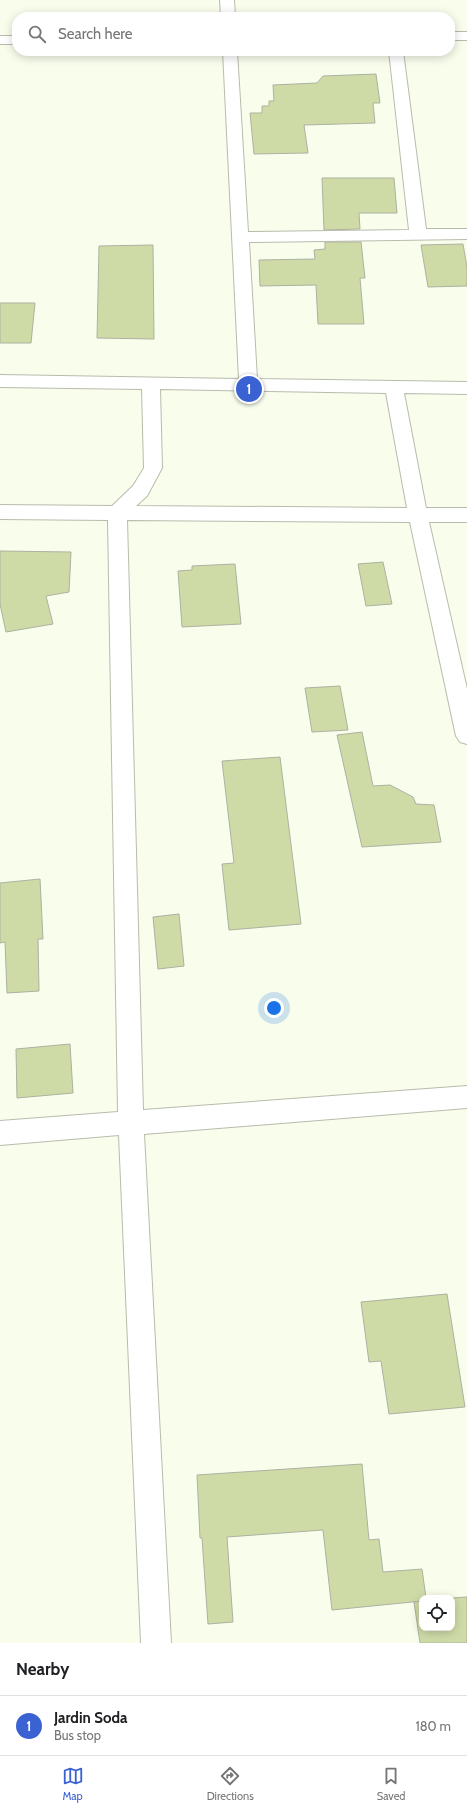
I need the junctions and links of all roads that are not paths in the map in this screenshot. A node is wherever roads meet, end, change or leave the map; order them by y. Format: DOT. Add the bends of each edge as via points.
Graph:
graph roads {
  1 [pos="227,0"];
  2 [pos="228,12"];
  3 [pos="455,36"];
  4 [pos="467,36"];
  5 [pos="0,40"];
  6 [pos="12,40"];
  7 [pos="230,56"];
  8 [pos="397,56"];
  9 [pos="418,234"];
  10 [pos="467,234"];
  11 [pos="240,237"];
  12 [pos="0,381"];
  13 [pos="151,383"];
  14 [pos="248,385"];
  15 [pos="394,387"];
  16 [pos="467,388"];
  17 [pos="0,512"];
  18 [pos="117,512"];
  19 [pos="467,515"];
  20 [pos="418,516"];
  21 [pos="467,736"];
  22 [pos="467,1096"];
  23 [pos="131,1122"];
  24 [pos="0,1133"];
  25 [pos="156,1643"];
  1 -- 2 [label="street"];
  3 -- 4 [label="street"];
  5 -- 6 [label="street"];
  7 -- 11 [label="street"];
  8 -- 9 [label="street"];
  9 -- 10 [label="street"];
  9 -- 11 [label="street"];
  11 -- 14 [label="street"];
  12 -- 13 [label="street"];
  13 -- 14 [label="street"];
  13 -- 18 [label="street" via="153,468 140,490"];
  14 -- 15 [label="street"];
  15 -- 16 [label="street"];
  15 -- 20 [label="street"];
  17 -- 18 [label="street"];
  18 -- 20 [label="street"];
  18 -- 23 [label="street"];
  19 -- 20 [label="street"];
  20 -- 21 [label="street"];
  22 -- 23 [label="street"];
  23 -- 24 [label="street"];
  23 -- 25 [label="street"];
}
